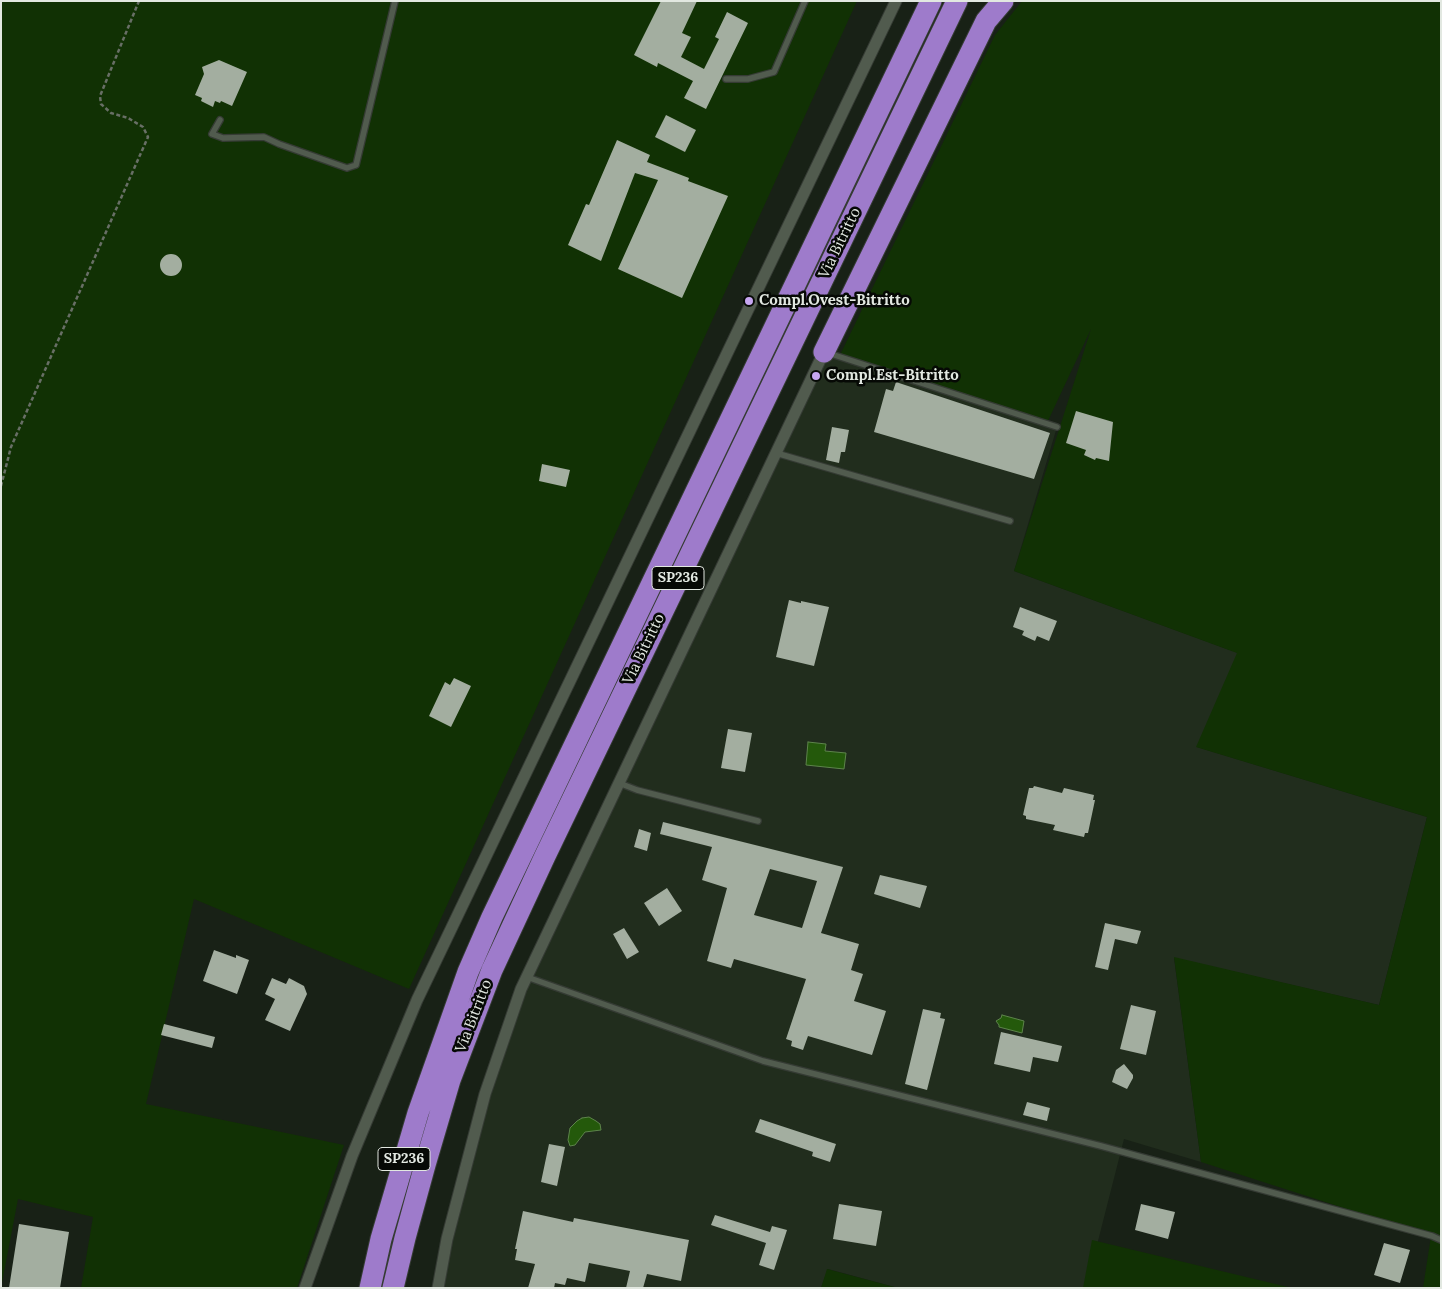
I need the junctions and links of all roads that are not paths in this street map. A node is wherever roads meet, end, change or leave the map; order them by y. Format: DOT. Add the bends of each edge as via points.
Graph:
graph roads {
  1 [pos="396,1"];
  2 [pos="805,1"];
  3 [pos="896,1"];
  4 [pos="931,1"];
  5 [pos="956,1"];
  6 [pos="1002,1"];
  7 [pos="726,79"];
  8 [pos="220,120"];
  9 [pos="824,352"];
  10 [pos="1058,427"];
  11 [pos="776,452"];
  12 [pos="1010,521"];
  13 [pos="619,783"];
  14 [pos="758,821"];
  15 [pos="527,977"];
  16 [pos="446,1033"];
  17 [pos="424,1165"];
  18 [pos="1441,1240"];
  19 [pos="305,1288"];
  20 [pos="357,1288"];
  21 [pos="370,1288"];
  22 [pos="393,1288"];
  23 [pos="407,1288"];
  24 [pos="438,1288"];
  1 -- 8 [label="lane" via="356,165 347,168 264,137 223,138 212,134"];
  2 -- 7 [label="lane" via="774,72 748,79"];
  3 -- 19 [label="street" via="417,1000 352,1156"];
  4 -- 16 [label="highway, Via Bitritto / SP236" via="492,917"];
  5 -- 17 [label="highway, Via Bitritto / SP236" via="492,970 450,1080"];
  6 -- 9 [label="highway" via="986,21"];
  9 -- 10 [label="lane"];
  9 -- 11 [label="street"];
  11 -- 12 [label="lane"];
  11 -- 13 [label="street"];
  13 -- 14 [label="lane"];
  13 -- 15 [label="street"];
  15 -- 18 [label="lane" via="763,1061 1101,1146"];
  15 -- 24 [label="street" via="484,1094 447,1239"];
  16 -- 20 [label="highway" via="407,1108"];
  16 -- 21 [label="highway, Via Bitritto / SP236" via="399,1174"];
  17 -- 22 [label="highway, Via Bitritto / SP236"];
  17 -- 23 [label="highway" via="418,1235"];
}
